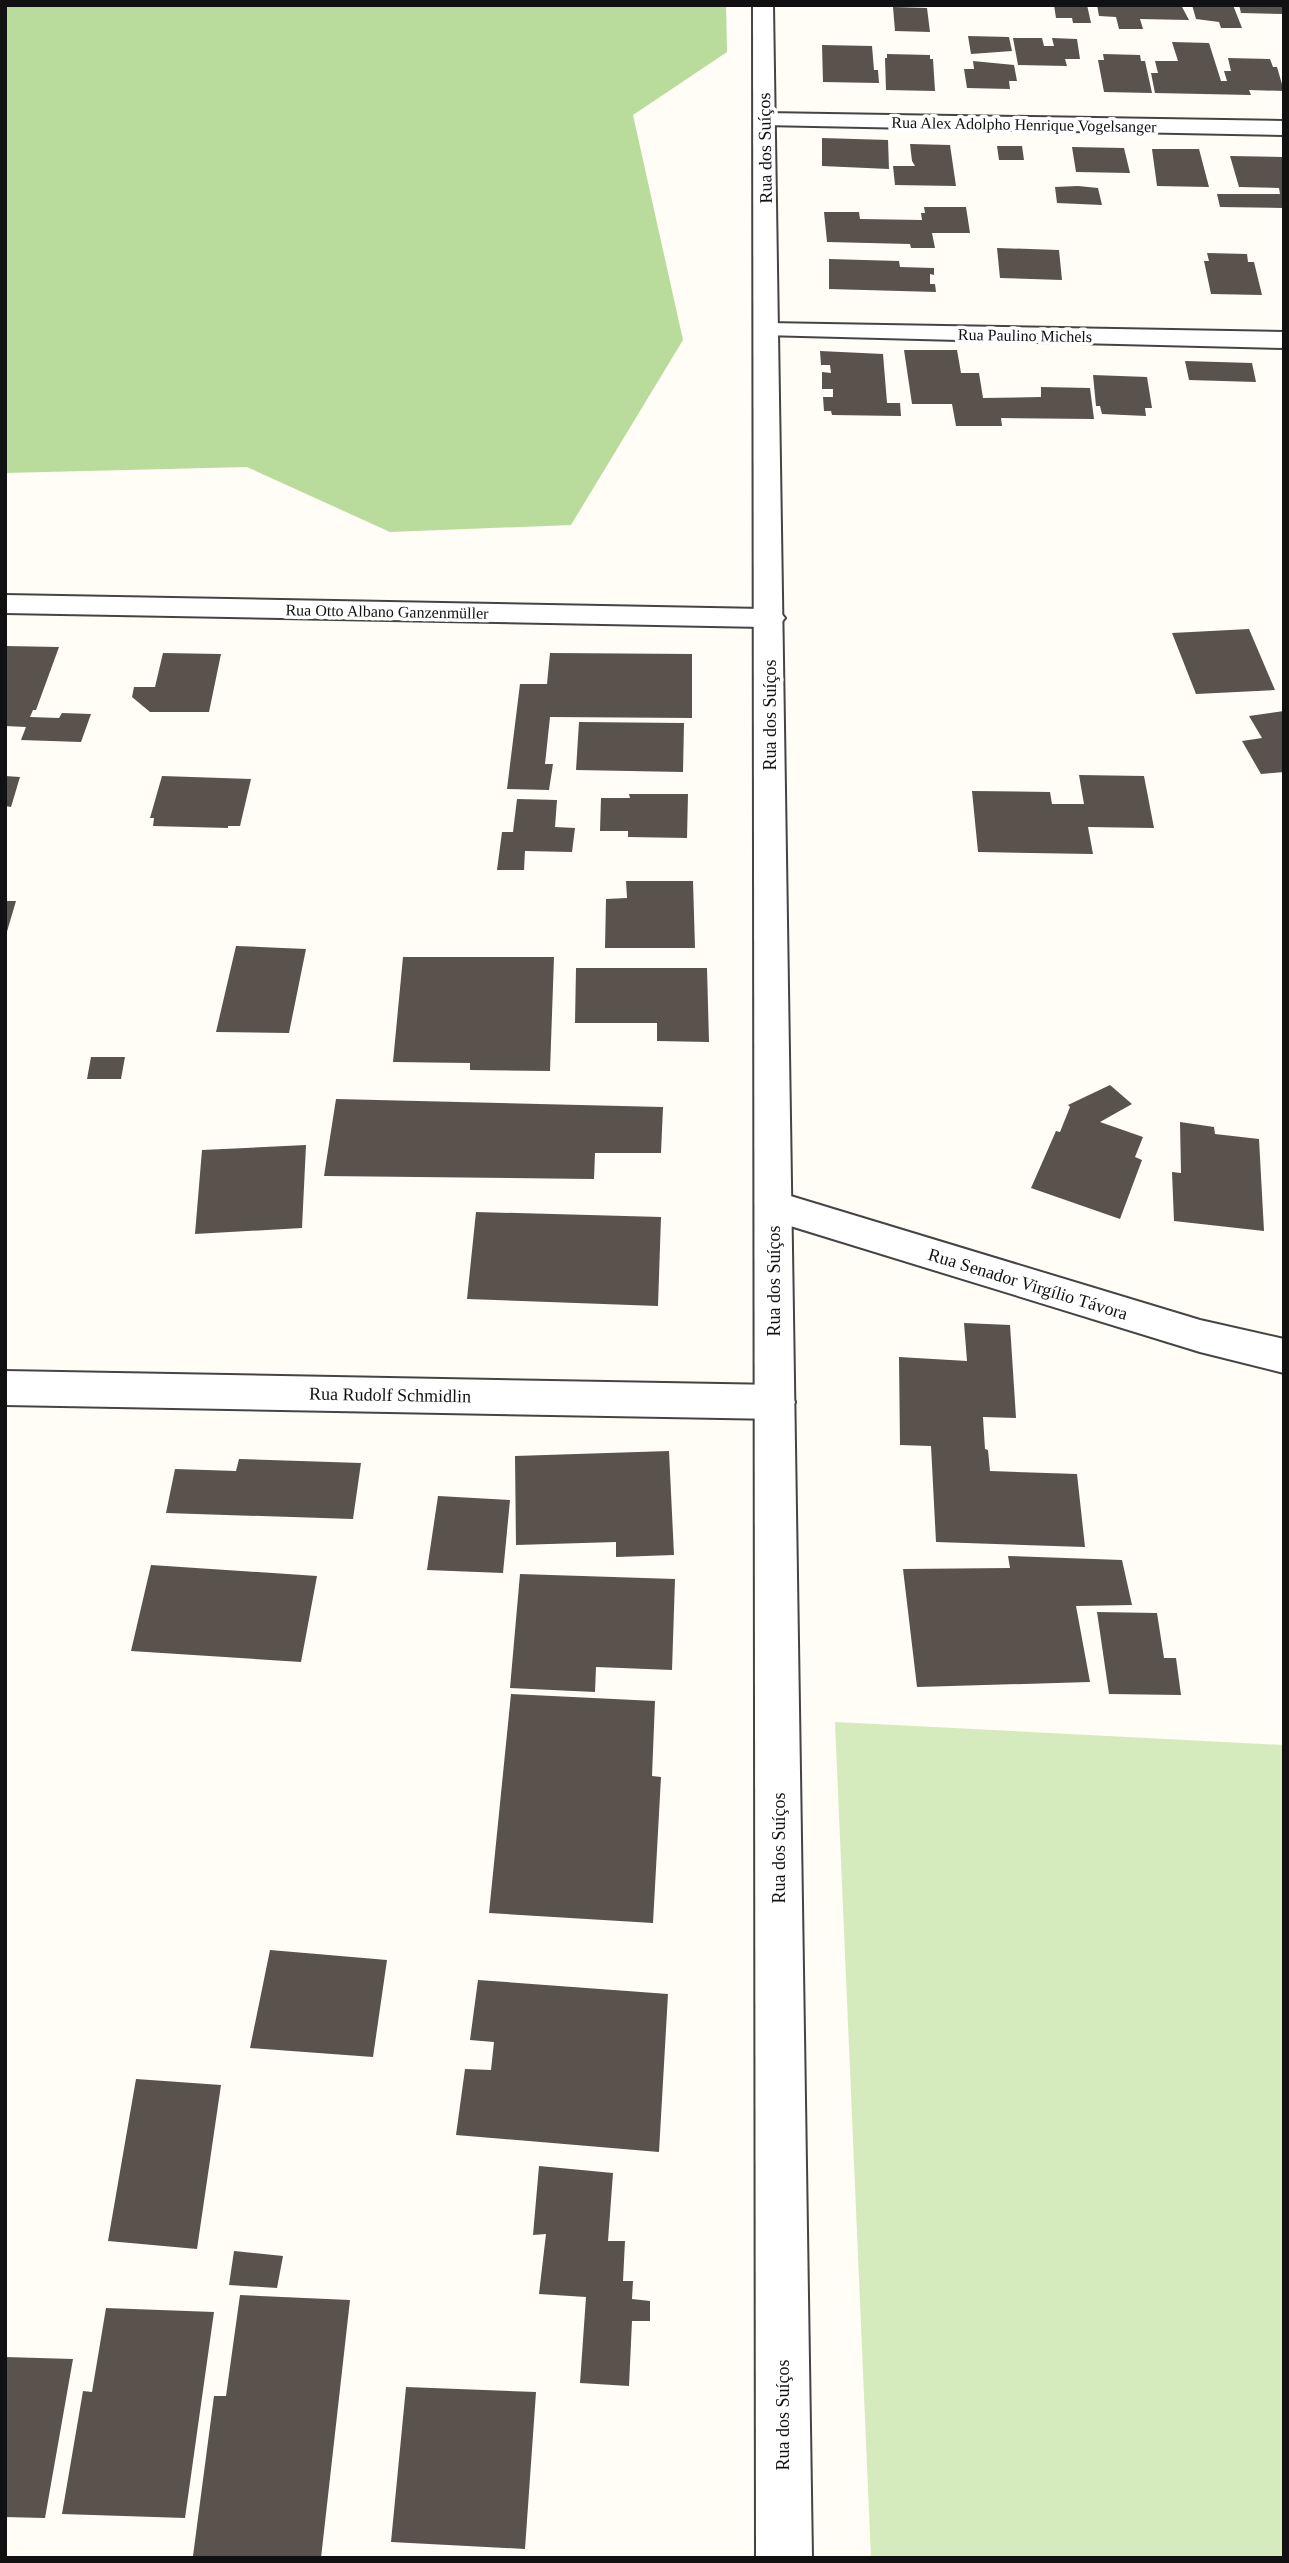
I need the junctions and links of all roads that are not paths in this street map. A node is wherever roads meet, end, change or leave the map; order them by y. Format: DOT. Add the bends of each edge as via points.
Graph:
graph roads {
  1 [pos="763,5"];
  2 [pos="765,120"];
  3 [pos="1284,128"];
  4 [pos="767,330"];
  5 [pos="1284,340"];
  6 [pos="5,604"];
  7 [pos="769,618"];
  8 [pos="774,1206"];
  9 [pos="1284,1356"];
  10 [pos="5,1388"];
  11 [pos="775,1402"];
  12 [pos="785,2558"];
  1 -- 2 [label="street, Rua dos Suíços"];
  2 -- 3 [label="street, Rua Alex Adolpho Henrique Vogelsanger"];
  2 -- 4 [label="street, Rua dos Suíços"];
  4 -- 5 [label="street, Rua Paulino Michels"];
  4 -- 7 [label="street, Rua dos Suíços"];
  6 -- 7 [label="street, Rua Otto Albano Ganzenmüller"];
  7 -- 8 [label="street, Rua dos Suíços"];
  8 -- 9 [label="street, Rua Senador Virgílio Távora" via="1200,1336"];
  8 -- 11 [label="street, Rua dos Suíços"];
  10 -- 11 [label="street, Rua Rudolf Schmidlin"];
  11 -- 12 [label="street, Rua dos Suíços"];
}
